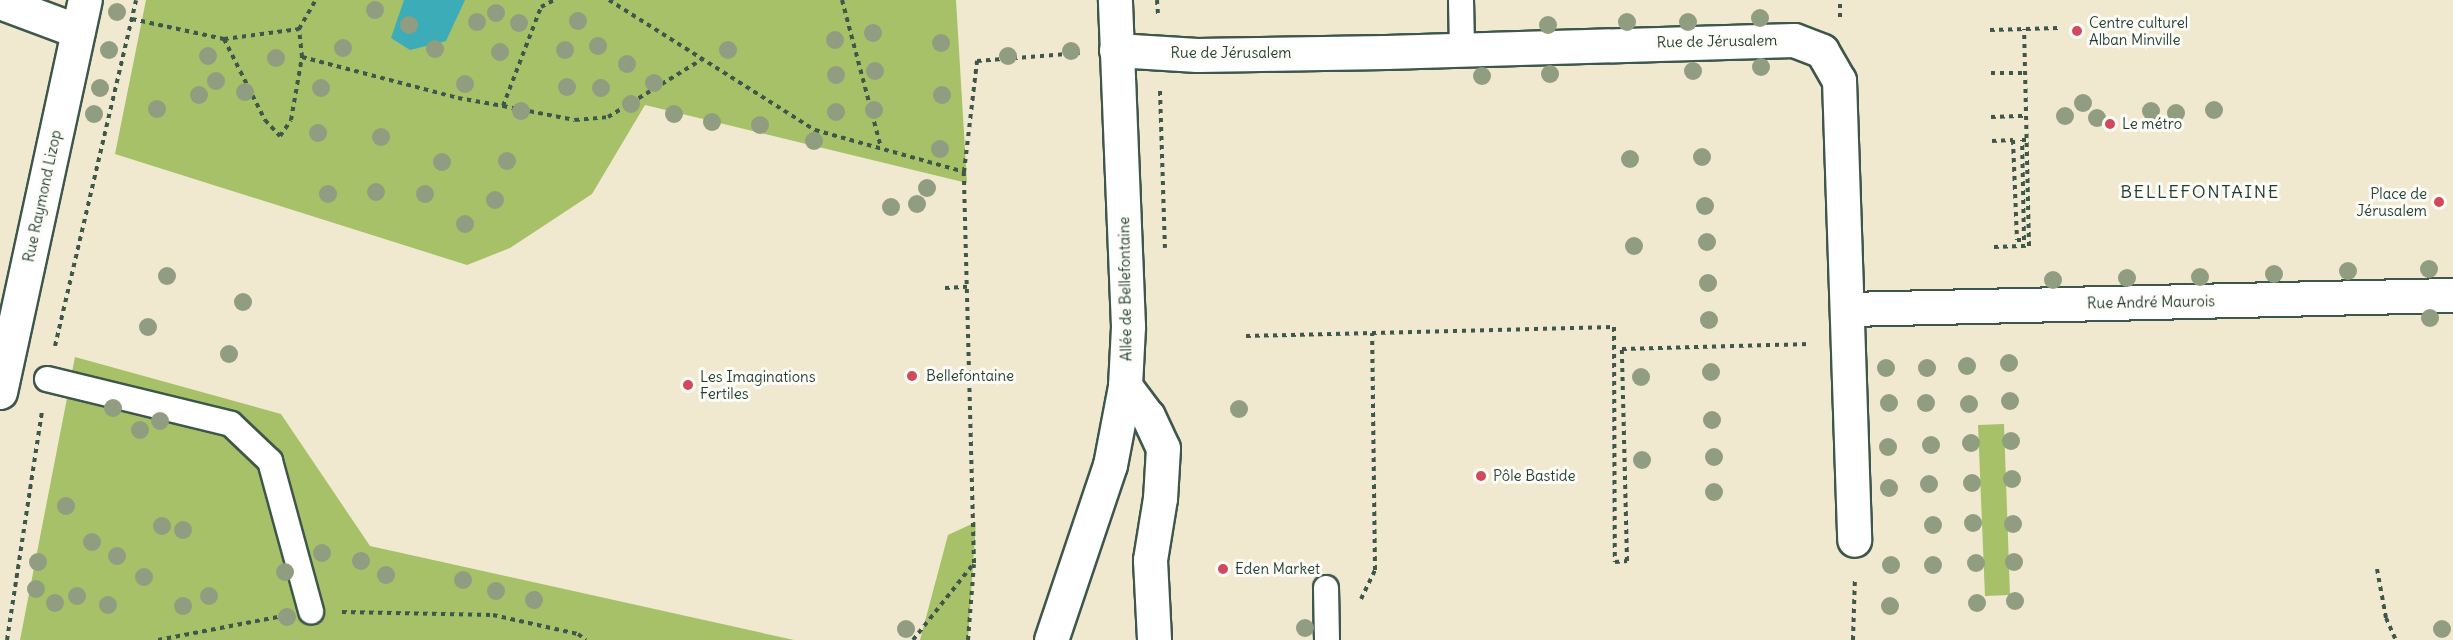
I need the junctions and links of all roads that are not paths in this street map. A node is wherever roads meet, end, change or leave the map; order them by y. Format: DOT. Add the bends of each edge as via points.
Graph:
graph roads {
  1 [pos="1115,0"];
  2 [pos="1461,0"];
  3 [pos="0,2"];
  4 [pos="82,15"];
  5 [pos="1462,48"];
  6 [pos="1116,50"];
  7 [pos="2453,295"];
  8 [pos="1848,309"];
  9 [pos="47,380"];
  10 [pos="1125,386"];
  11 [pos="0,392"];
  12 [pos="1854,540"];
  13 [pos="1326,588"];
  14 [pos="311,611"];
  15 [pos="1051,640"];
  16 [pos="1154,640"];
  17 [pos="1327,640"];
  1 -- 6 [label="street, Allée de Bellefontaine"];
  2 -- 5 [label="lane"];
  3 -- 4 [label="street"];
  4 -- 11 [label="street, Rue Raymond Lizop"];
  5 -- 6 [label="street, Rue de Jérusalem" via="1197,55"];
  5 -- 8 [label="street, Rue de Jérusalem" via="1794,40 1822,51 1839,80"];
  6 -- 10 [label="street, Allée de Bellefontaine" via="1128,326"];
  7 -- 8 [label="street, Rue André Maurois"];
  8 -- 12 [label="street, Rue de Jérusalem"];
  9 -- 14 [label="lane" via="231,424 270,461"];
  10 -- 15 [label="street, Allée de Bellefontaine" via="1110,465"];
  10 -- 16 [label="street" via="1148,416 1162,448 1160,498 1150,560"];
  13 -- 17 [label="lane"];
}
